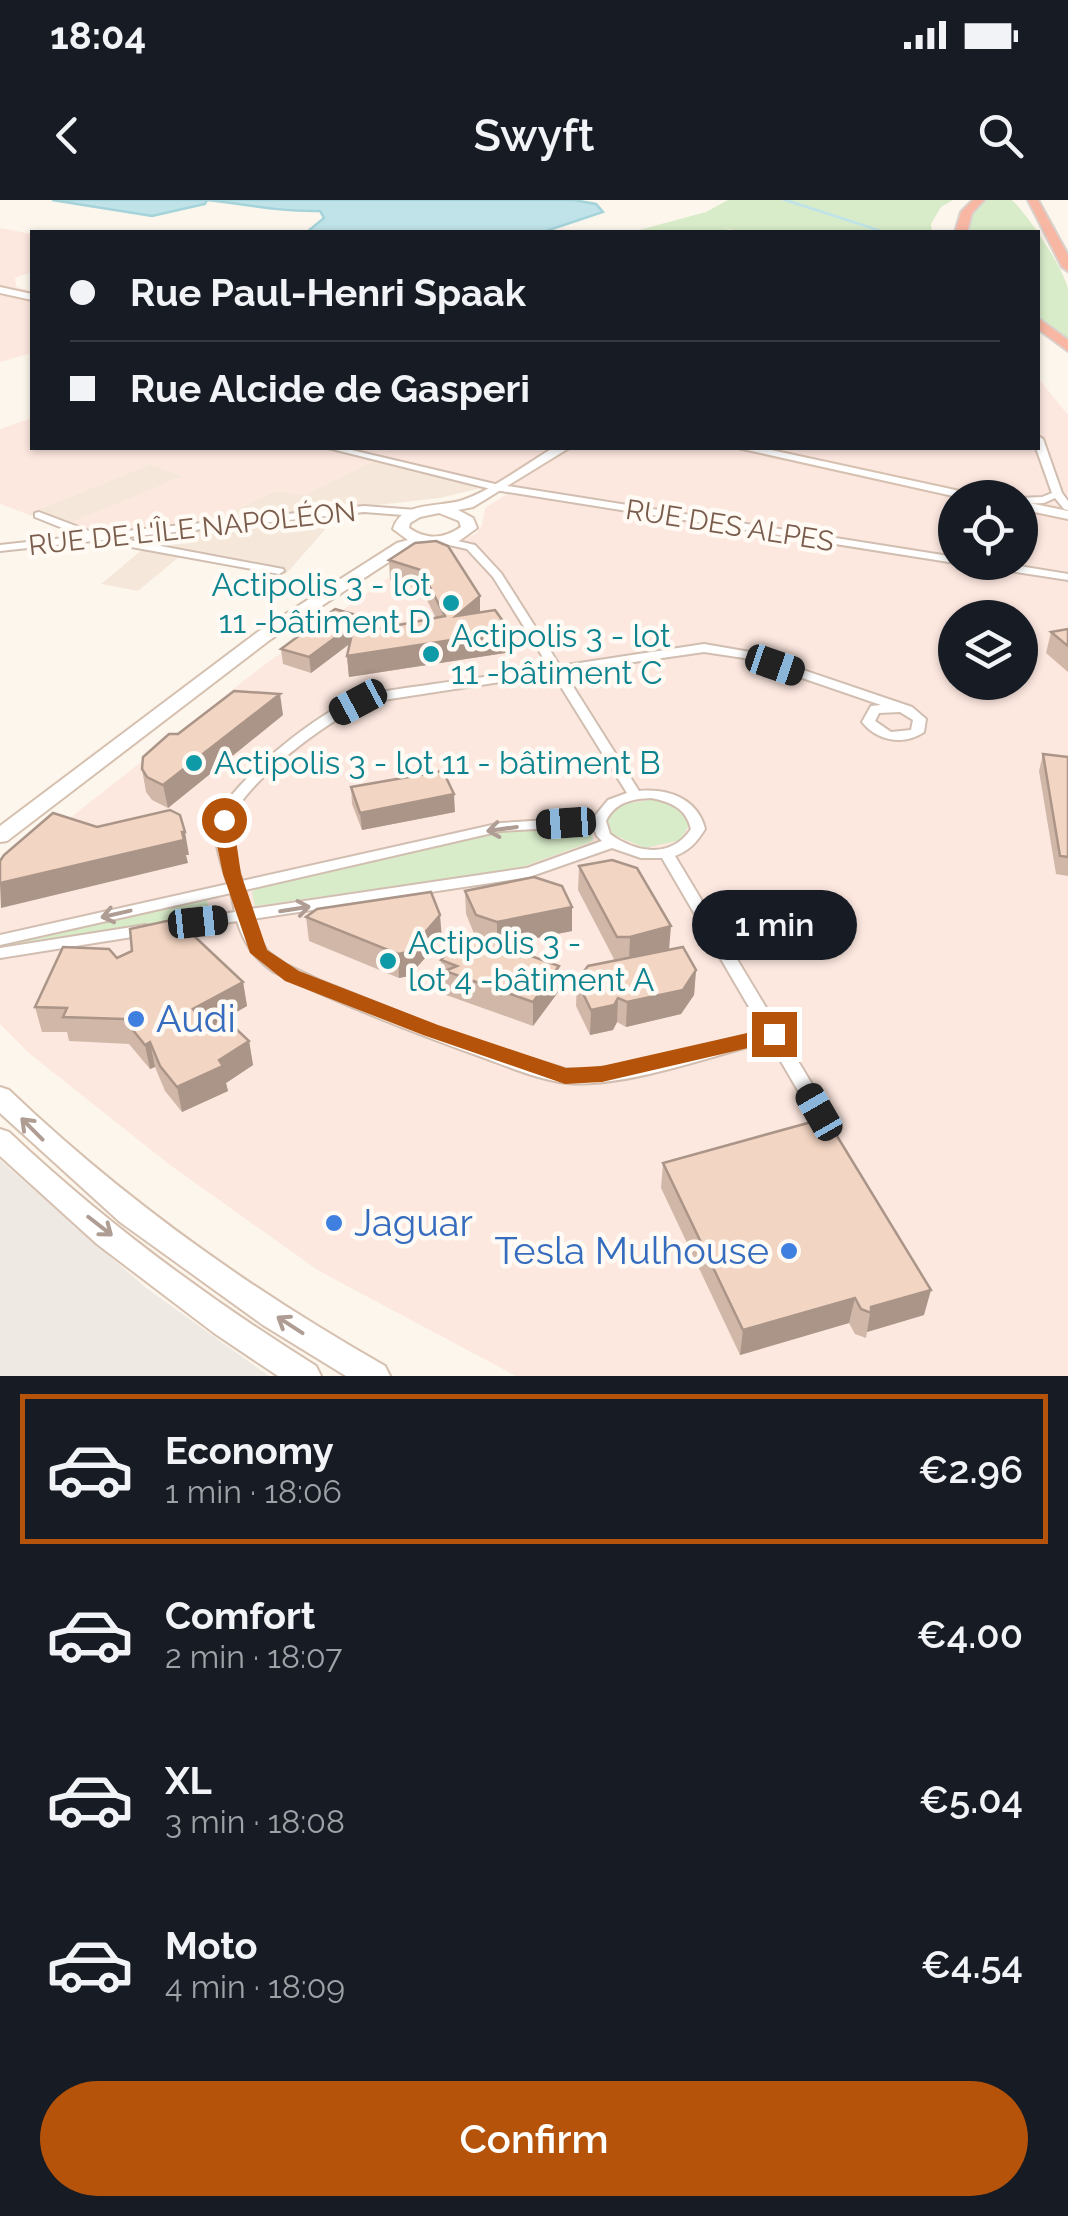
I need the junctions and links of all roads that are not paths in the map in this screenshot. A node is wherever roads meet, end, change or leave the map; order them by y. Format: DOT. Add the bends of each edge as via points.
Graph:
graph roads {
  1 [pos="980,200"];
  2 [pos="1019,200"];
  3 [pos="1033,200"];
  4 [pos="961,230"];
  5 [pos="1053,239"];
  6 [pos="1068,266"];
  7 [pos="4,287"];
  8 [pos="30,296"];
  9 [pos="1040,324"];
  10 [pos="1068,347"];
  11 [pos="1040,445"];
  12 [pos="341,450"];
  13 [pos="559,450"];
  14 [pos="572,450"];
  15 [pos="755,450"];
  16 [pos="500,488"];
  17 [pos="938,488"];
  18 [pos="1059,502"];
  19 [pos="383,510"];
  20 [pos="444,510"];
  21 [pos="39,515"];
  22 [pos="1068,515"];
  23 [pos="406,528"];
  24 [pos="467,532"];
  25 [pos="97,538"];
  26 [pos="0,548"];
  27 [pos="938,557"];
  28 [pos="279,571"];
  29 [pos="1038,572"];
  30 [pos="1068,577"];
  31 [pos="554,668"];
  32 [pos="860,694"];
  33 [pos="899,708"];
  34 [pos="875,710"];
  35 [pos="635,795"];
  36 [pos="599,821"];
  37 [pos="0,836"];
  38 [pos="612,843"];
  39 [pos="666,854"];
  40 [pos="236,886"];
  41 [pos="244,917"];
  42 [pos="0,940"];
  43 [pos="0,953"];
  44 [pos="774,1034"];
  45 [pos="0,1097"];
  46 [pos="819,1112"];
  47 [pos="0,1139"];
  48 [pos="303,1375"];
  49 [pos="374,1376"];
  1 -- 4 [label="highway"];
  2 -- 5 [label="highway"];
  3 -- 5 [label="highway"];
  5 -- 6 [label="highway"];
  7 -- 8 [label="main road"];
  9 -- 10 [label="highway"];
  11 -- 18 [label="street"];
  12 -- 16 [label="street, RUE DES ALPES"];
  13 -- 16 [label="main road"];
  14 -- 16 [label="main road"];
  15 -- 17 [label="main road"];
  16 -- 20 [label="main road"];
  16 -- 24 [label="main road" via="474,506"];
  16 -- 27 [label="street, RUE DES ALPES"];
  18 -- 22 [label="main road"];
  19 -- 23 [label="street, RUE DE L'ÎLE NAPOLÉON"];
  19 -- 25 [label="street, RUE DE L'ÎLE NAPOLÉON"];
  20 -- 23 [label="main road"];
  20 -- 24 [label="main road"];
  21 -- 25 [label="street"];
  23 -- 24 [label="main road" via="434,540"];
  23 -- 37 [label="main road"];
  24 -- 31 [label="street"];
  25 -- 26 [label="street, RUE DE L'ÎLE NAPOLÉON"];
  25 -- 28 [label="street"];
  29 -- 30 [label="street"];
  31 -- 32 [label="street" via="704,648 746,655"];
  31 -- 35 [label="street"];
  31 -- 40 [label="street" via="377,697 336,714 230,805 224,836"];
  32 -- 33 [label="street"];
  32 -- 34 [label="street"];
  33 -- 34 [label="street"];
  33 -- 34 [label="street" via="920,718 918,732 877,731 867,717"];
  35 -- 36 [label="street" via="610,804"];
  35 -- 39 [label="street" via="666,797 697,819 694,839"];
  36 -- 38 [label="street"];
  36 -- 40 [label="street, one-way" via="501,827"];
  38 -- 39 [label="street" via="636,853"];
  41 -- 38 [label="street, one-way" via="530,872"];
  39 -- 44 [label="street"];
  40 -- 41 [label="street"];
  40 -- 42 [label="street, one-way"];
  41 -- 43 [label="street"];
  41 -- 44 [label="street" via="259,953 292,976 565,1076 602,1074"];
  44 -- 46 [label="street"];
  49 -- 45 [label="main road, one-way" via="184,1254 54,1151"];
  47 -- 48 [label="main road, one-way" via="177,1287"];
}
